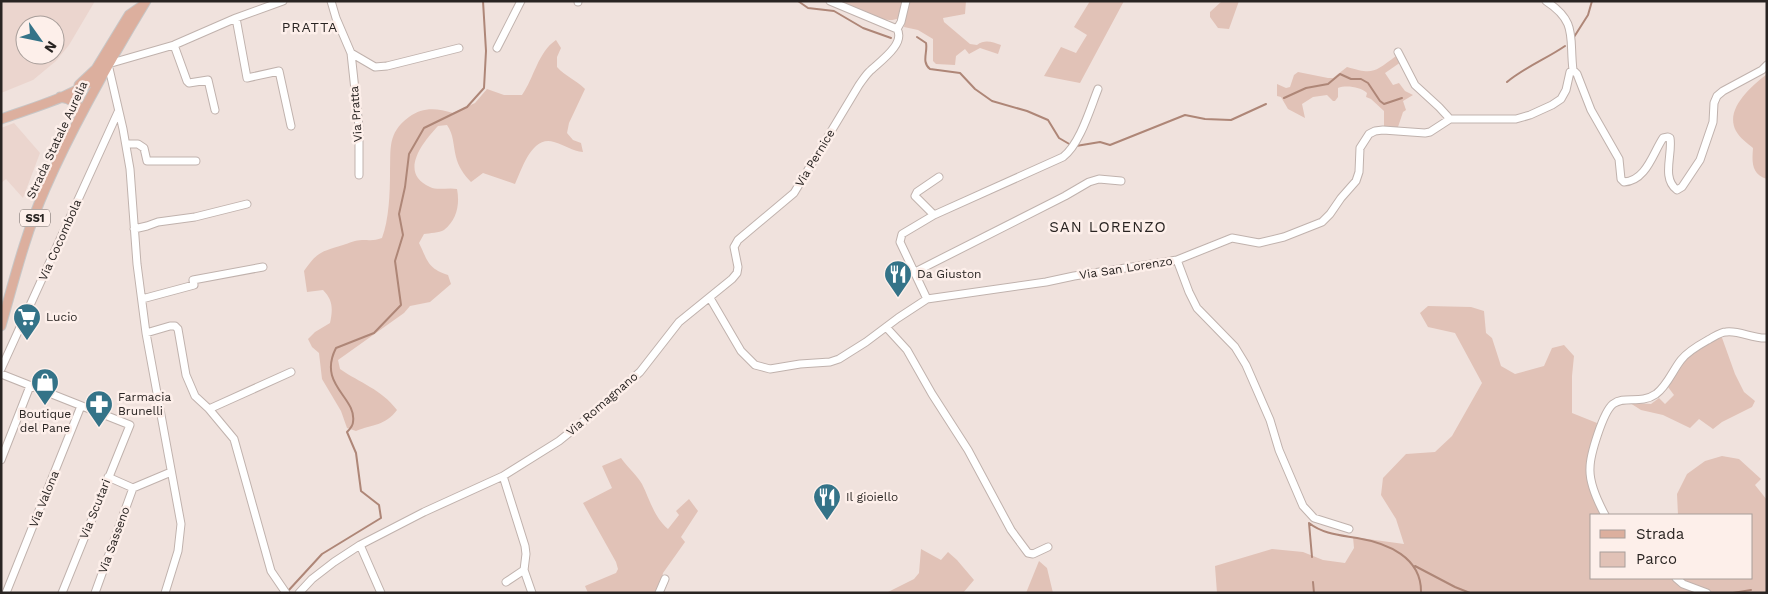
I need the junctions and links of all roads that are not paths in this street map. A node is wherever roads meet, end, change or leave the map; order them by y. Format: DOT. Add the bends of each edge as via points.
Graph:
graph roads {
  1 [pos="283,1"];
  2 [pos="331,1"];
  3 [pos="521,1"];
  4 [pos="830,1"];
  5 [pos="906,1"];
  6 [pos="1546,1"];
  7 [pos="145,3"];
  8 [pos="236,18"];
  9 [pos="898,31"];
  10 [pos="174,45"];
  11 [pos="459,48"];
  12 [pos="496,48"];
  13 [pos="1398,52"];
  14 [pos="351,53"];
  15 [pos="108,64"];
  16 [pos="1767,65"];
  17 [pos="1573,70"];
  18 [pos="1098,89"];
  19 [pos="74,91"];
  20 [pos="60,97"];
  21 [pos="215,110"];
  22 [pos="118,111"];
  23 [pos="80,115"];
  24 [pos="1,119"];
  25 [pos="1450,119"];
  26 [pos="291,126"];
  27 [pos="126,144"];
  28 [pos="196,161"];
  29 [pos="359,174"];
  30 [pos="939,177"];
  31 [pos="1121,181"];
  32 [pos="247,204"];
  33 [pos="934,215"];
  34 [pos="134,229"];
  35 [pos="1177,260"];
  36 [pos="263,267"];
  37 [pos="915,272"];
  38 [pos="710,298"];
  39 [pos="142,299"];
  40 [pos="927,299"];
  41 [pos="1,326"];
  42 [pos="886,328"];
  43 [pos="146,333"];
  44 [pos="1767,338"];
  45 [pos="1,369"];
  46 [pos="291,372"];
  47 [pos="1,374"];
  48 [pos="30,386"];
  49 [pos="81,406"];
  50 [pos="209,409"];
  51 [pos="1,460"];
  52 [pos="171,472"];
  53 [pos="503,476"];
  54 [pos="108,477"];
  55 [pos="133,488"];
  56 [pos="1605,514"];
  57 [pos="1349,529"];
  58 [pos="360,546"];
  59 [pos="1048,547"];
  60 [pos="524,570"];
  61 [pos="665,579"];
  62 [pos="1677,579"];
  63 [pos="506,582"];
  64 [pos="285,592"];
  65 [pos="6,593"];
  66 [pos="62,593"];
  67 [pos="96,593"];
  68 [pos="165,593"];
  69 [pos="299,593"];
  70 [pos="381,593"];
  71 [pos="532,593"];
  72 [pos="659,593"];
  73 [pos="1707,593"];
  1 -- 8 [label="street"];
  2 -- 14 [label="street, Via Pratta"];
  3 -- 12 [label="street"];
  4 -- 9 [label="street"];
  5 -- 9 [label="street, Via Pernice"];
  6 -- 17 [label="street" via="1568,22 1572,34"];
  7 -- 15 [label="main road, Strada Statale Aurelia / SS1"];
  7 -- 19 [label="main road" via="129,15 96,68"];
  8 -- 10 [label="street"];
  8 -- 26 [label="street" via="247,78 280,71"];
  9 -- 38 [label="street, Via Pernice" via="898,43 849,99 794,193 738,240 734,248 737,273"];
  10 -- 15 [label="street"];
  10 -- 21 [label="street" via="186,81 208,80"];
  11 -- 14 [label="street" via="379,67"];
  13 -- 25 [label="street" via="1415,84"];
  14 -- 29 [label="street, Via Pratta"];
  15 -- 19 [label="main road" via="92,82"];
  15 -- 22 [label="street"];
  15 -- 23 [label="main road, Strada Statale Aurelia / SS1"];
  16 -- 17 [label="street" via="1717,96 1700,160 1677,190 1668,174 1672,147 1668,137 1663,138 1639,176 1624,182 1621,179 1619,159"];
  17 -- 25 [label="street" via="1561,99 1530,115 1516,119"];
  18 -- 33 [label="street" via="1070,152"];
  19 -- 20 [label="main road"];
  20 -- 23 [label="main road" via="77,104"];
  20 -- 24 [label="main road"];
  22 -- 27 [label="street"];
  22 -- 45 [label="street, Via Cocombola"];
  23 -- 41 [label="main road, Strada Statale Aurelia / SS1" via="44,190"];
  25 -- 35 [label="street, Via San Lorenzo" via="1426,133 1383,130 1369,134 1360,148 1356,181 1322,222 1269,242 1232,238"];
  27 -- 28 [label="street" via="138,144 144,148 147,161"];
  27 -- 34 [label="street"];
  30 -- 33 [label="street" via="915,196"];
  31 -- 37 [label="street" via="1099,179 1090,182"];
  32 -- 34 [label="street"];
  33 -- 37 [label="street" via="900,238"];
  34 -- 39 [label="street"];
  35 -- 40 [label="street, Via San Lorenzo"];
  35 -- 57 [label="street" via="1197,308 1236,347 1246,365 1302,506 1314,518"];
  36 -- 39 [label="street" via="193,280 194,285"];
  37 -- 40 [label="street"];
  38 -- 42 [label="street, Via San Lorenzo" via="747,358 762,368 840,359"];
  38 -- 53 [label="street, Via Romagnano" via="679,322 624,388 559,441"];
  39 -- 43 [label="street"];
  40 -- 42 [label="street, Via San Lorenzo"];
  42 -- 59 [label="street" via="907,350 968,450 1011,530 1028,553"];
  43 -- 50 [label="street" via="170,326 178,329 186,375 195,396"];
  43 -- 52 [label="street"];
  44 -- 56 [label="street" via="1724,332 1682,358 1660,391 1643,400 1622,400 1606,411 1590,468"];
  46 -- 50 [label="street"];
  47 -- 48 [label="street"];
  48 -- 49 [label="street"];
  48 -- 51 [label="street"];
  49 -- 54 [label="street, Via Scutari" via="130,425"];
  49 -- 65 [label="street, Via Valona"];
  50 -- 64 [label="street" via="234,438 271,572"];
  52 -- 55 [label="street"];
  52 -- 68 [label="street" via="180,516 180,541"];
  53 -- 58 [label="street, Via Romagnano"];
  53 -- 60 [label="street" via="525,546"];
  54 -- 55 [label="street"];
  54 -- 66 [label="street, Via Scutari"];
  55 -- 67 [label="street, Via Sasseno"];
  58 -- 69 [label="street, Via Romagnano" via="334,562"];
  58 -- 70 [label="street"];
  60 -- 63 [label="street"];
  60 -- 71 [label="street"];
  61 -- 72 [label="street"];
  62 -- 73 [label="street"];
}
